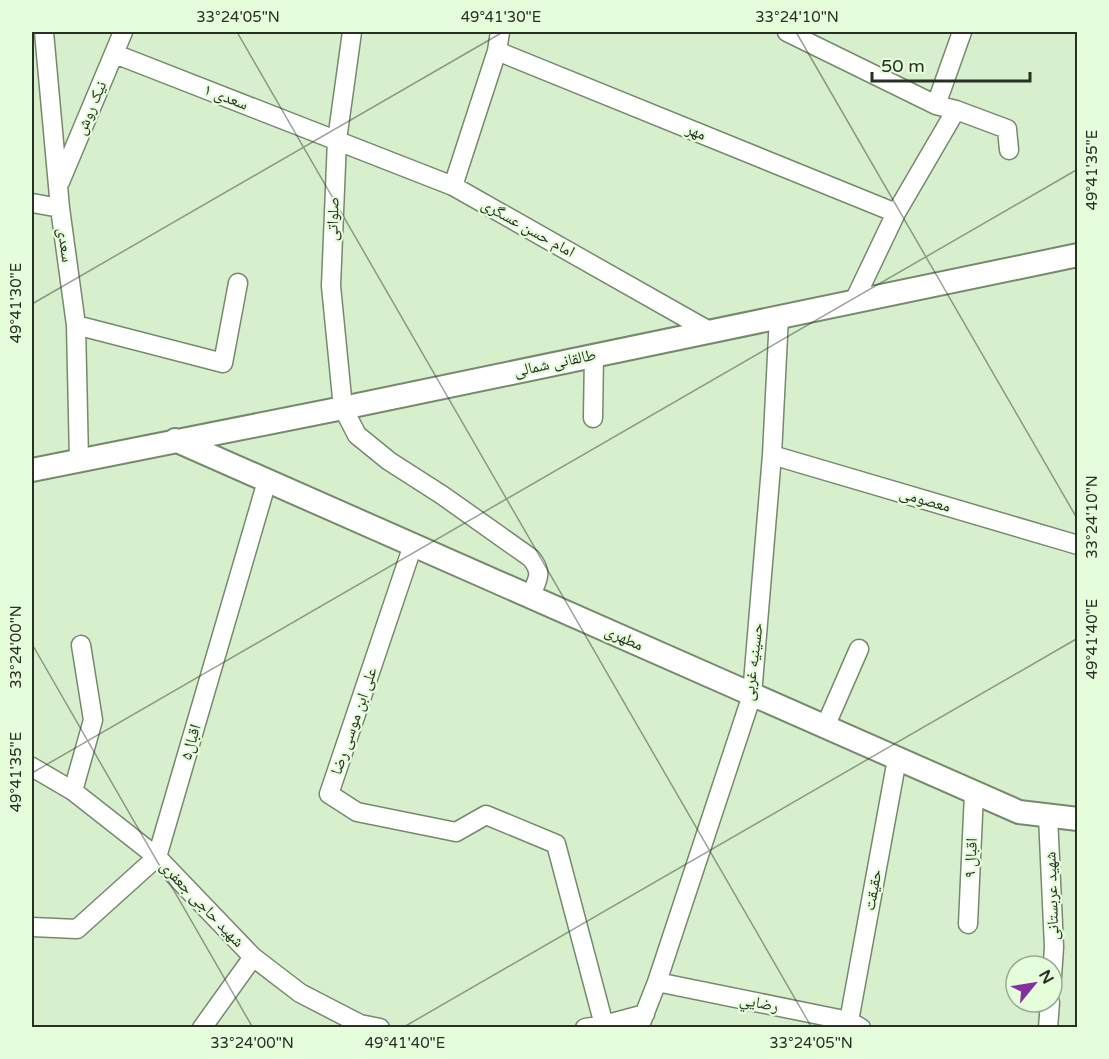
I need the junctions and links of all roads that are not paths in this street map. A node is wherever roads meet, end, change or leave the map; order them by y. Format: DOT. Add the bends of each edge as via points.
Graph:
graph roads {
  1 [pos="44,32"];
  2 [pos="123,32"];
  3 [pos="352,32"];
  4 [pos="500,32"];
  5 [pos="787,32"];
  6 [pos="962,32"];
  7 [pos="497,51"];
  8 [pos="115,54"];
  9 [pos="936,105"];
  10 [pos="956,110"];
  11 [pos="337,140"];
  12 [pos="1009,150"];
  13 [pos="58,185"];
  14 [pos="453,186"];
  15 [pos="32,203"];
  16 [pos="60,208"];
  17 [pos="896,213"];
  18 [pos="1077,255"];
  19 [pos="238,283"];
  20 [pos="854,301"];
  21 [pos="779,316"];
  22 [pos="76,325"];
  23 [pos="711,332"];
  24 [pos="594,354"];
  25 [pos="343,408"];
  26 [pos="593,418"];
  27 [pos="175,440"];
  28 [pos="772,455"];
  29 [pos="79,460"];
  30 [pos="32,470"];
  31 [pos="267,481"];
  32 [pos="1077,544"];
  33 [pos="413,545"];
  34 [pos="530,597"];
  35 [pos="81,645"];
  36 [pos="859,649"];
  37 [pos="752,695"];
  38 [pos="825,727"];
  39 [pos="897,759"];
  40 [pos="32,767"];
  41 [pos="73,791"];
  42 [pos="974,793"];
  43 [pos="1048,816"];
  44 [pos="1077,819"];
  45 [pos="157,857"];
  46 [pos="968,924"];
  47 [pos="32,927"];
  48 [pos="1054,954"];
  49 [pos="253,957"];
  50 [pos="657,982"];
  51 [pos="642,1021"];
  52 [pos="855,1024"];
  53 [pos="604,1025"];
  54 [pos="202,1028"];
  55 [pos="380,1028"];
  56 [pos="585,1028"];
  1 -- 13 [label="street, سعدی"];
  2 -- 8 [label="street, نیک روش"];
  3 -- 11 [label="street, صلواتی"];
  4 -- 7 [label="street"];
  5 -- 9 [label="street"];
  6 -- 9 [label="street"];
  7 -- 14 [label="street"];
  7 -- 17 [label="street, مهر"];
  8 -- 11 [label="street, سعدی ۱"];
  8 -- 13 [label="street, نیک روش"];
  9 -- 10 [label="street"];
  10 -- 12 [label="street" via="1007,129"];
  10 -- 17 [label="street"];
  11 -- 14 [label="street, امام حسن عسگری"];
  11 -- 25 [label="street, صلواتی" via="330,286"];
  13 -- 16 [label="street, سعدی"];
  14 -- 23 [label="street, امام حسن عسگری"];
  15 -- 16 [label="street"];
  16 -- 22 [label="street, سعدی"];
  17 -- 20 [label="street"];
  18 -- 20 [label="street, طالقانی شمالی"];
  19 -- 22 [label="street" via="224,363"];
  20 -- 21 [label="street, طالقانی شمالی"];
  21 -- 23 [label="street, طالقانی شمالی"];
  21 -- 28 [label="street, حسینیه غربی"];
  22 -- 29 [label="street, سعدی"];
  23 -- 24 [label="street, طالقانی شمالی"];
  24 -- 25 [label="street, طالقانی شمالی"];
  24 -- 26 [label="street"];
  25 -- 27 [label="street, طالقانی شمالی"];
  25 -- 34 [label="street" via="357,435 388,461 531,558 539,577"];
  27 -- 29 [label="street, طالقانی شمالی"];
  27 -- 31 [label="street, مطهری"];
  28 -- 32 [label="street, معصومی"];
  28 -- 37 [label="street, حسینیه غربی"];
  29 -- 30 [label="street, طالقانی شمالی"];
  31 -- 33 [label="street, مطهری"];
  31 -- 45 [label="street, اقبال۵"];
  33 -- 34 [label="street, مطهری"];
  33 -- 53 [label="street, علی ابن موسی رضا" via="329,794 357,812 456,832 486,814 556,844"];
  34 -- 37 [label="street, مطهری"];
  35 -- 41 [label="street" via="93,720"];
  36 -- 38 [label="street"];
  37 -- 38 [label="street, مطهری"];
  37 -- 50 [label="street, حسینیه غربی"];
  38 -- 39 [label="street, مطهری"];
  39 -- 42 [label="street, مطهری"];
  39 -- 52 [label="street, حقیقت"];
  40 -- 41 [label="street, شهید حاجی جعفری"];
  41 -- 45 [label="street, شهید حاجی جعفری"];
  42 -- 43 [label="street, مطهری" via="1019,812"];
  42 -- 46 [label="street, اقبال ۹"];
  43 -- 44 [label="street, مطهری"];
  43 -- 48 [label="street, شهید عربستانی"];
  45 -- 47 [label="street" via="77,928"];
  45 -- 49 [label="street, شهید حاجی جعفری"];
  49 -- 54 [label="street"];
  49 -- 55 [label="street, شهید حاجی جعفری" via="300,993 360,1024"];
  50 -- 51 [label="street, حسینیه غربی"];
  50 -- 52 [label="street, رضایي"];
  51 -- 53 [label="street"];
  53 -- 56 [label="street"];
}
